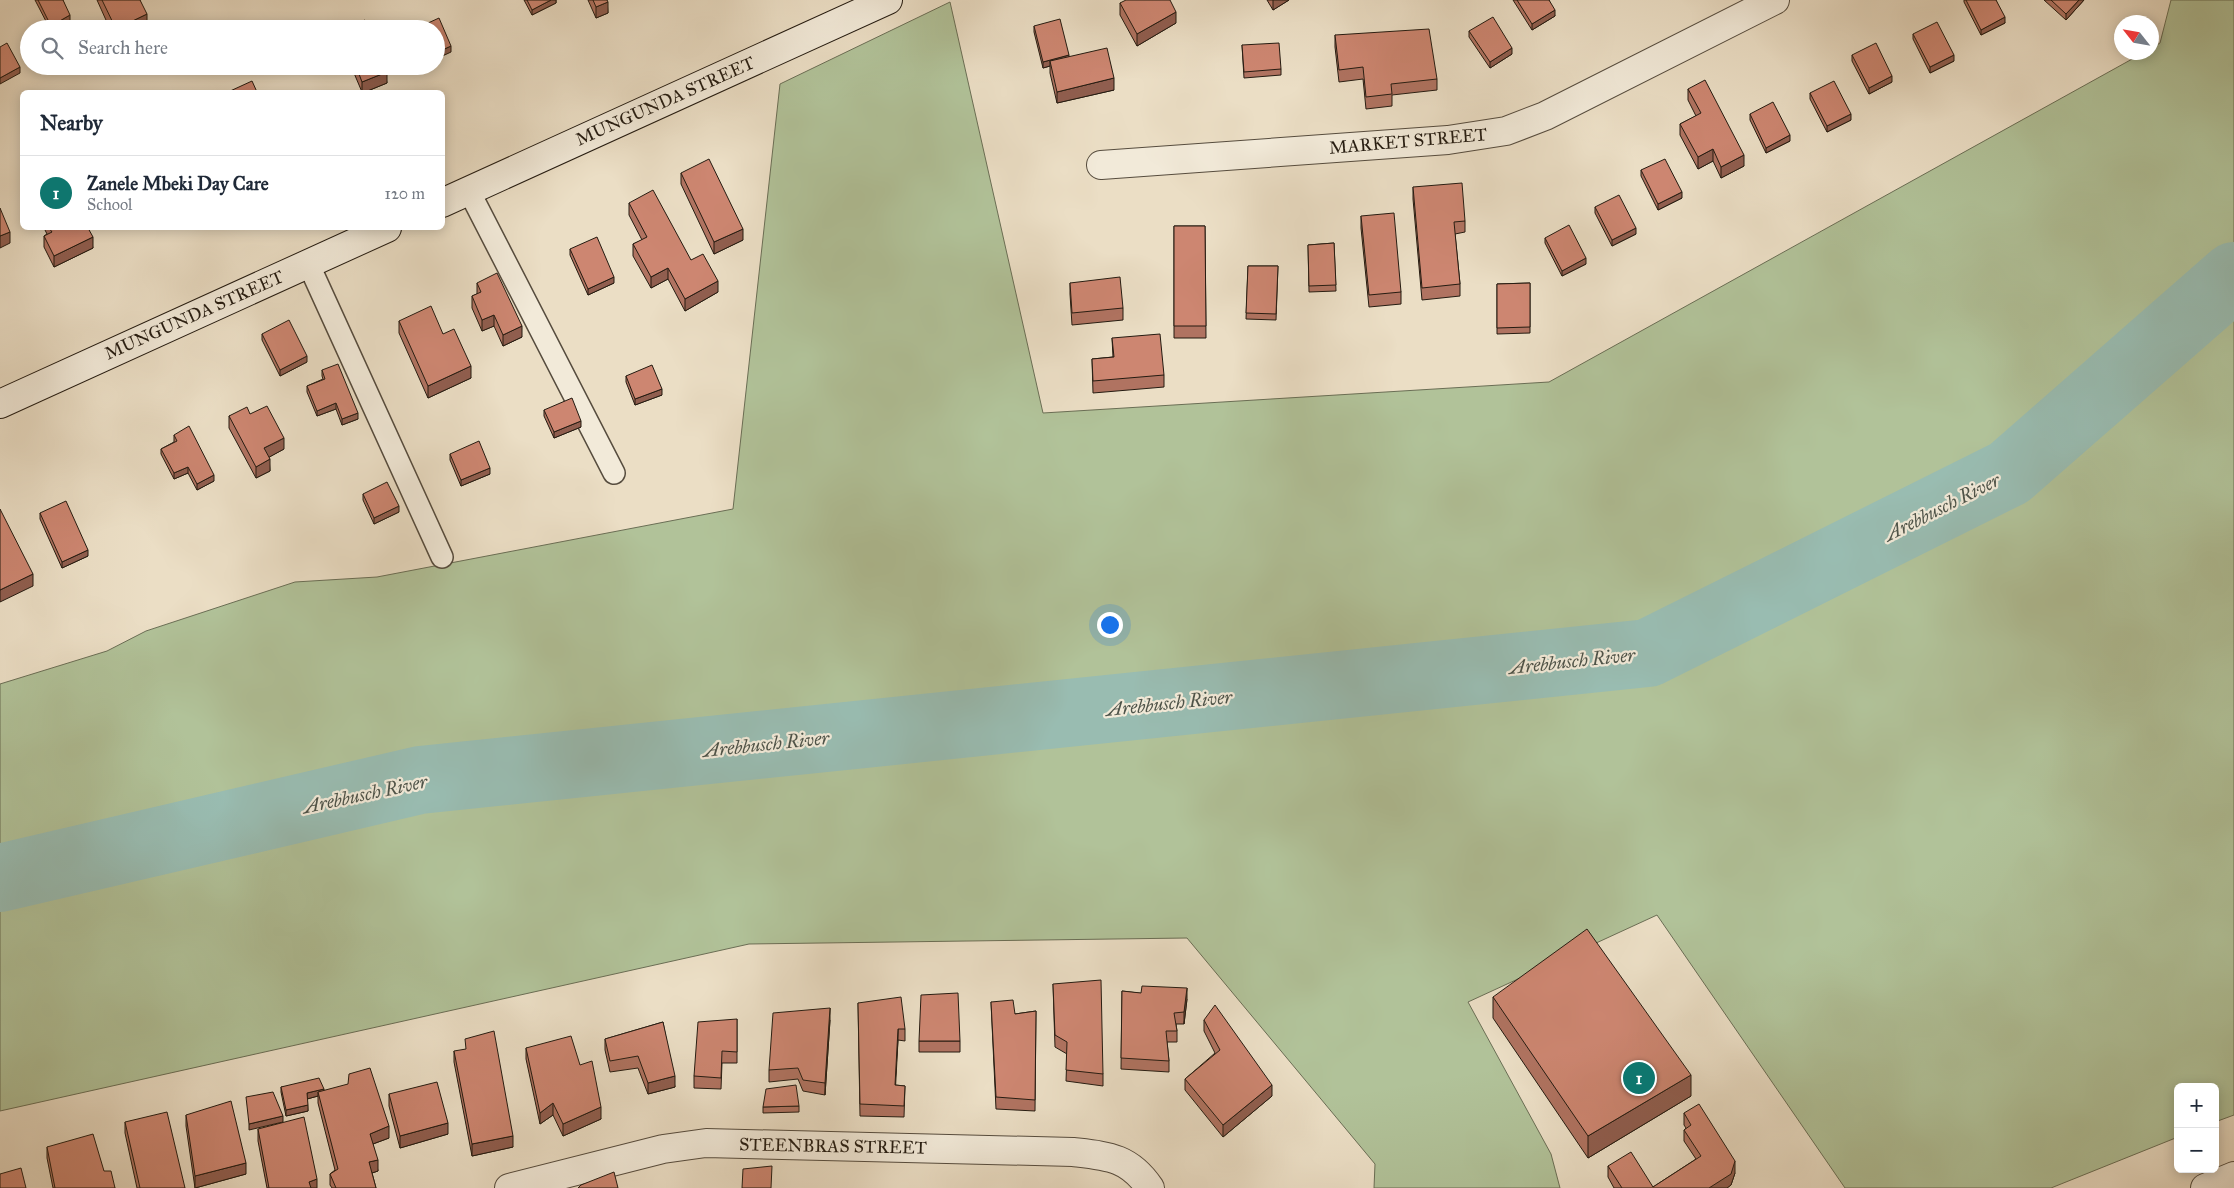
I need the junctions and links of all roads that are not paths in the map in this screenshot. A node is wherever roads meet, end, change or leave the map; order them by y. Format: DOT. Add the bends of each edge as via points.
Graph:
graph roads {
  1 [pos="1775,0"];
  2 [pos="879,2"];
  3 [pos="1101,165"];
  4 [pos="469,191"];
  5 [pos="445,201"];
  6 [pos="382,230"];
  7 [pos="308,263"];
  8 [pos="0,404"];
  9 [pos="614,473"];
  10 [pos="442,557"];
  11 [pos="2234,1176"];
  12 [pos="509,1188"];
  13 [pos="1150,1188"];
  14 [pos="2205,1188"];
  1 -- 3 [label="street, MARKET STREET" via="1545,116 1506,131 1448,140"];
  2 -- 4 [label="street, MUNGUNDA STREET"];
  4 -- 5 [label="street, MUNGUNDA STREET"];
  4 -- 9 [label="lane"];
  6 -- 7 [label="street, MUNGUNDA STREET"];
  7 -- 8 [label="street, MUNGUNDA STREET"];
  7 -- 10 [label="lane"];
  11 -- 14 [label="street"];
  12 -- 13 [label="street, STEENBRAS STREET" via="653,1151 706,1143 1073,1152 1109,1156 1135,1169"];
}
